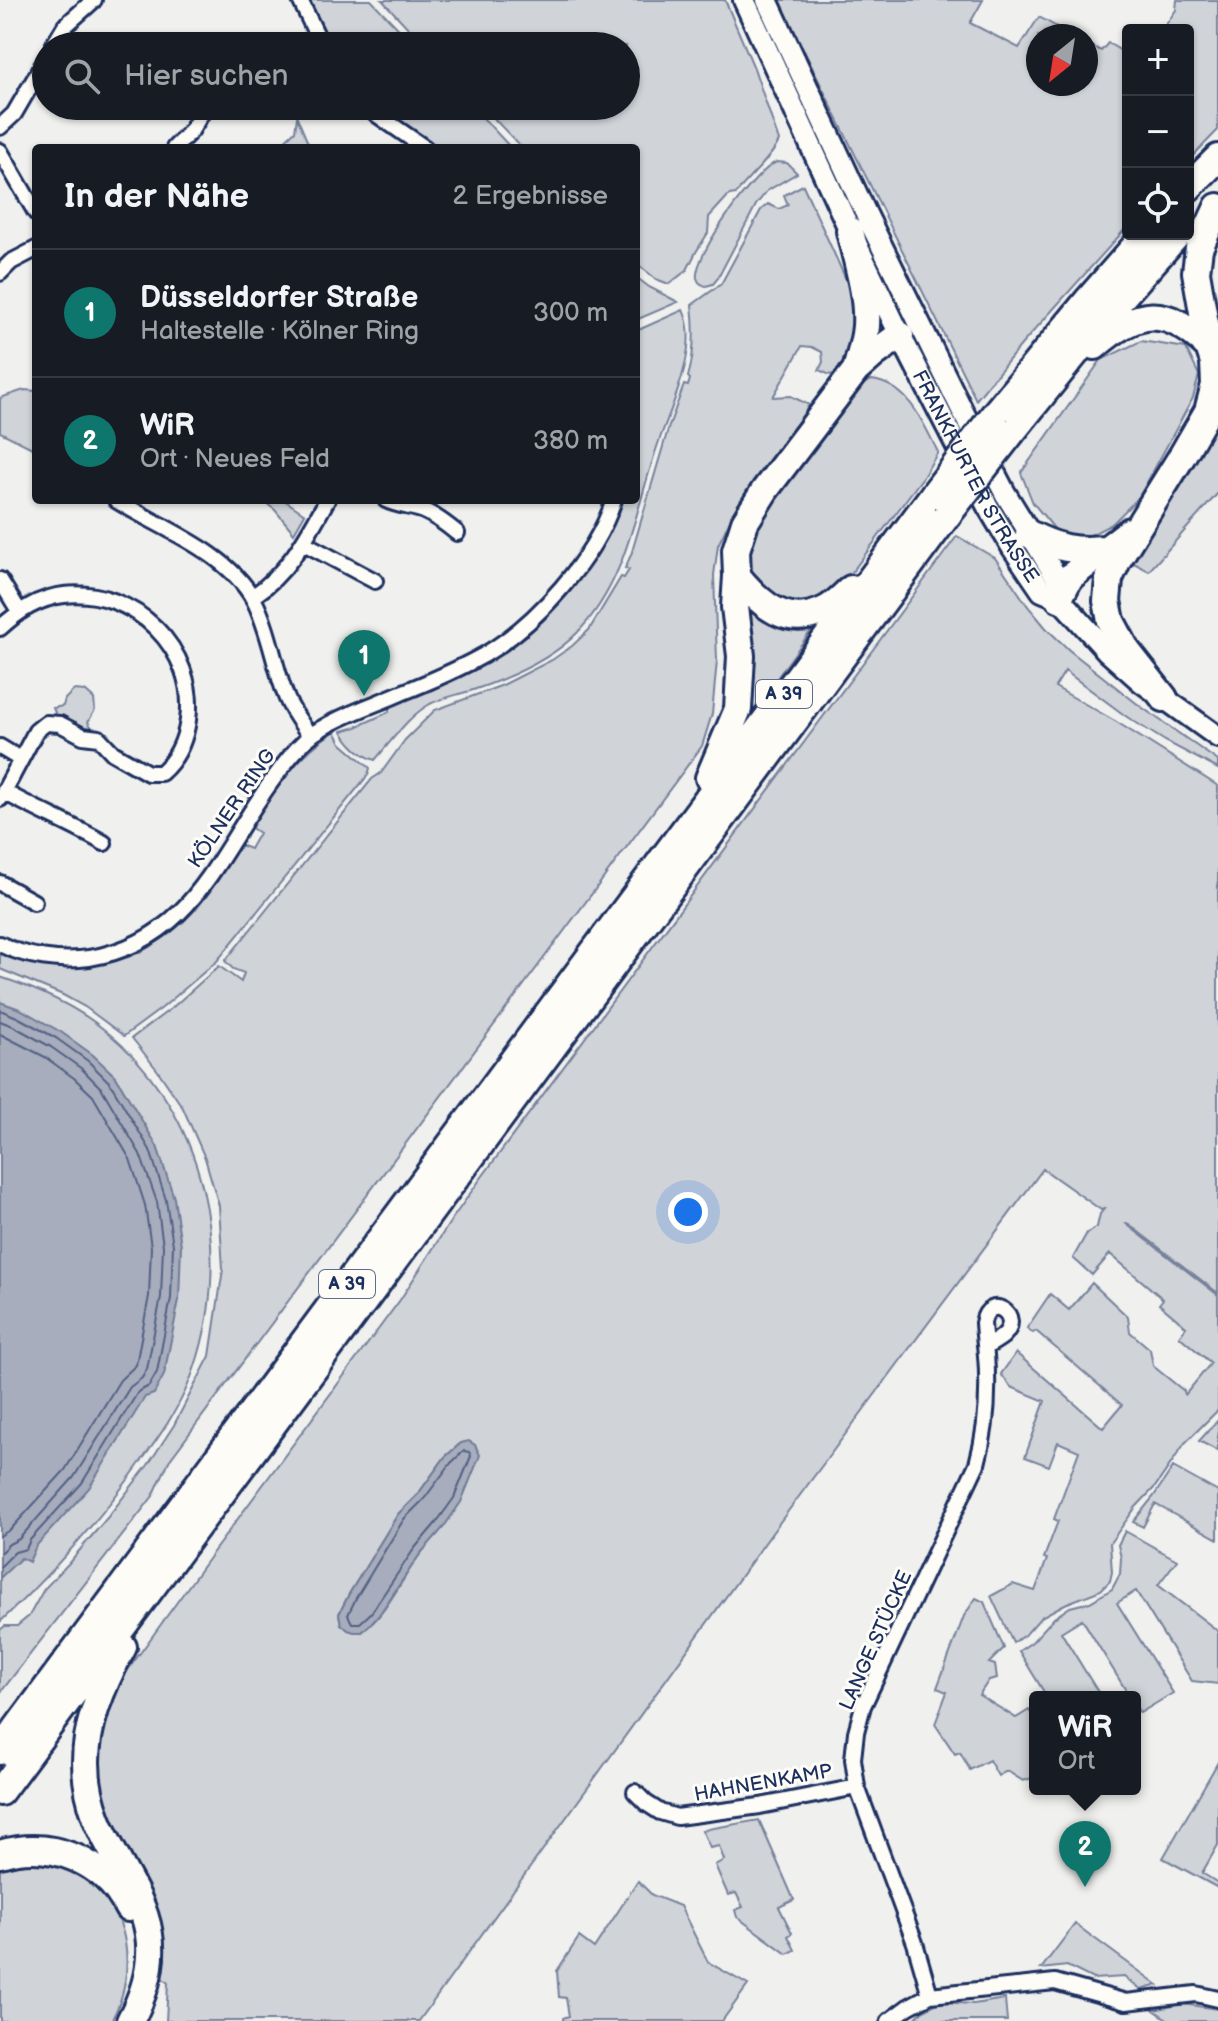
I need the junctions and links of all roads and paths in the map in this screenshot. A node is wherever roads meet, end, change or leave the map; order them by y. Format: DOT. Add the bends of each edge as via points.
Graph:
graph roads {
  1 [pos="94,0"];
  2 [pos="300,0"];
  3 [pos="744,0"];
  4 [pos="767,0"];
  5 [pos="61,32"];
  6 [pos="315,32"];
  7 [pos="32,83"];
  8 [pos="198,120"];
  9 [pos="385,120"];
  10 [pos="0,127"];
  11 [pos="178,144"];
  12 [pos="419,144"];
  13 [pos="0,151"];
  14 [pos="1218,158"];
  15 [pos="1194,182"];
  16 [pos="1218,191"];
  17 [pos="32,206"];
  18 [pos="1218,207"];
  19 [pos="1194,217"];
  20 [pos="850,231"];
  21 [pos="1141,240"];
  22 [pos="1173,240"];
  23 [pos="32,251"];
  24 [pos="0,273"];
  25 [pos="910,330"];
  26 [pos="1209,347"];
  27 [pos="856,370"];
  28 [pos="1044,390"];
  29 [pos="1004,421"];
  30 [pos="123,504"];
  31 [pos="325,504"];
  32 [pos="395,504"];
  33 [pos="613,504"];
  34 [pos="940,506"];
  35 [pos="457,533"];
  36 [pos="1029,534"];
  37 [pos="304,543"];
  38 [pos="1111,554"];
  39 [pos="882,563"];
  40 [pos="737,576"];
  41 [pos="0,580"];
  42 [pos="375,581"];
  43 [pos="252,597"];
  44 [pos="1059,598"];
  45 [pos="19,611"];
  46 [pos="0,628"];
  47 [pos="1164,698"];
  48 [pos="310,736"];
  49 [pos="1218,737"];
  50 [pos="0,747"];
  51 [pos="20,759"];
  52 [pos="2,796"];
  53 [pos="687,825"];
  54 [pos="104,843"];
  55 [pos="0,883"];
  56 [pos="34,902"];
  57 [pos="0,944"];
  58 [pos="986,1347"];
  59 [pos="171,1560"];
  60 [pos="0,1751"];
  61 [pos="857,1787"];
  62 [pos="0,1792"];
  63 [pos="635,1792"];
  64 [pos="0,1854"];
  65 [pos="930,1995"];
  66 [pos="1218,1999"];
  67 [pos="133,2015"];
  68 [pos="889,2021"];
  1 -- 5 [label="street"];
  2 -- 6 [label="street"];
  3 -- 20 [label="street, FRANKFURTER STRASSE"];
  4 -- 25 [label="street, FRANKFURTER STRASSE" via="866,214"];
  7 -- 10 [label="street"];
  8 -- 11 [label="street"];
  9 -- 12 [label="street"];
  13 -- 17 [label="street"];
  14 -- 15 [label="highway"];
  16 -- 19 [label="highway"];
  18 -- 26 [label="highway" via="1199,248 1196,272"];
  20 -- 25 [label="street, FRANKFURTER STRASSE"];
  20 -- 27 [label="highway" via="866,324"];
  21 -- 29 [label="highway, A 39" via="1081,309"];
  22 -- 28 [label="highway, A 39"];
  23 -- 24 [label="street"];
  25 -- 27 [label="highway"];
  25 -- 36 [label="street, FRANKFURTER STRASSE"];
  25 -- 44 [label="street, FRANKFURTER STRASSE" via="987,505 1042,591"];
  26 -- 28 [label="highway" via="1180,324 1138,318 1115,328"];
  26 -- 38 [label="highway" via="1215,385 1208,411 1139,524"];
  27 -- 40 [label="highway" via="745,522 736,550"];
  28 -- 29 [label="highway, A 39"];
  29 -- 34 [label="highway, A 39, bridge"];
  30 -- 43 [label="street" via="206,552"];
  31 -- 37 [label="street"];
  32 -- 35 [label="street" via="422,510"];
  33 -- 48 [label="street, KÖLNER RING" via="586,557 522,628 451,673"];
  34 -- 39 [label="highway, A 39"];
  34 -- 59 [label="highway, A 39"];
  36 -- 38 [label="highway" via="1072,550"];
  36 -- 44 [label="street, FRANKFURTER STRASSE" via="1057,578"];
  37 -- 42 [label="street"];
  37 -- 43 [label="street" via="275,581"];
  38 -- 44 [label="highway" via="1070,577"];
  38 -- 47 [label="highway" via="1111,621"];
  39 -- 40 [label="highway" via="828,608 804,617 780,615 755,598"];
  39 -- 53 [label="highway, A 39"];
  40 -- 53 [label="highway" via="738,709"];
  41 -- 45 [label="street"];
  43 -- 48 [label="street" via="287,698"];
  44 -- 47 [label="street" via="1107,651"];
  45 -- 46 [label="street"];
  45 -- 51 [label="street" via="61,595 97,596 133,610 173,649 186,676 189,711 173,762 161,773 148,773 110,751 99,738 60,724 46,723 36,731"];
  47 -- 49 [label="street"];
  48 -- 57 [label="street, KÖLNER RING" via="263,792 198,892 174,919 141,942 76,960 42,957"];
  50 -- 51 [label="street"];
  51 -- 52 [label="street"];
  52 -- 54 [label="street"];
  53 -- 60 [label="highway, A 39"];
  55 -- 56 [label="street"];
  58 -- 61 [label="street, LANGE STÜCKE" via="987,1407 977,1464 863,1706 853,1759"];
  59 -- 62 [label="highway, A 39"];
  59 -- 67 [label="highway" via="109,1674 87,1750 97,1821 139,1899 151,1941 147,1985"];
  61 -- 63 [label="street, HAHNENKAMP" via="677,1817 660,1812"];
  61 -- 65 [label="street, LANGE STÜCKE"];
  64 -- 67 [label="highway" via="15,1849 56,1851 92,1865 118,1890 134,1921 141,1954"];
  65 -- 66 [label="street" via="1055,1982 1126,2002 1196,1994"];
  65 -- 68 [label="street"];
}
